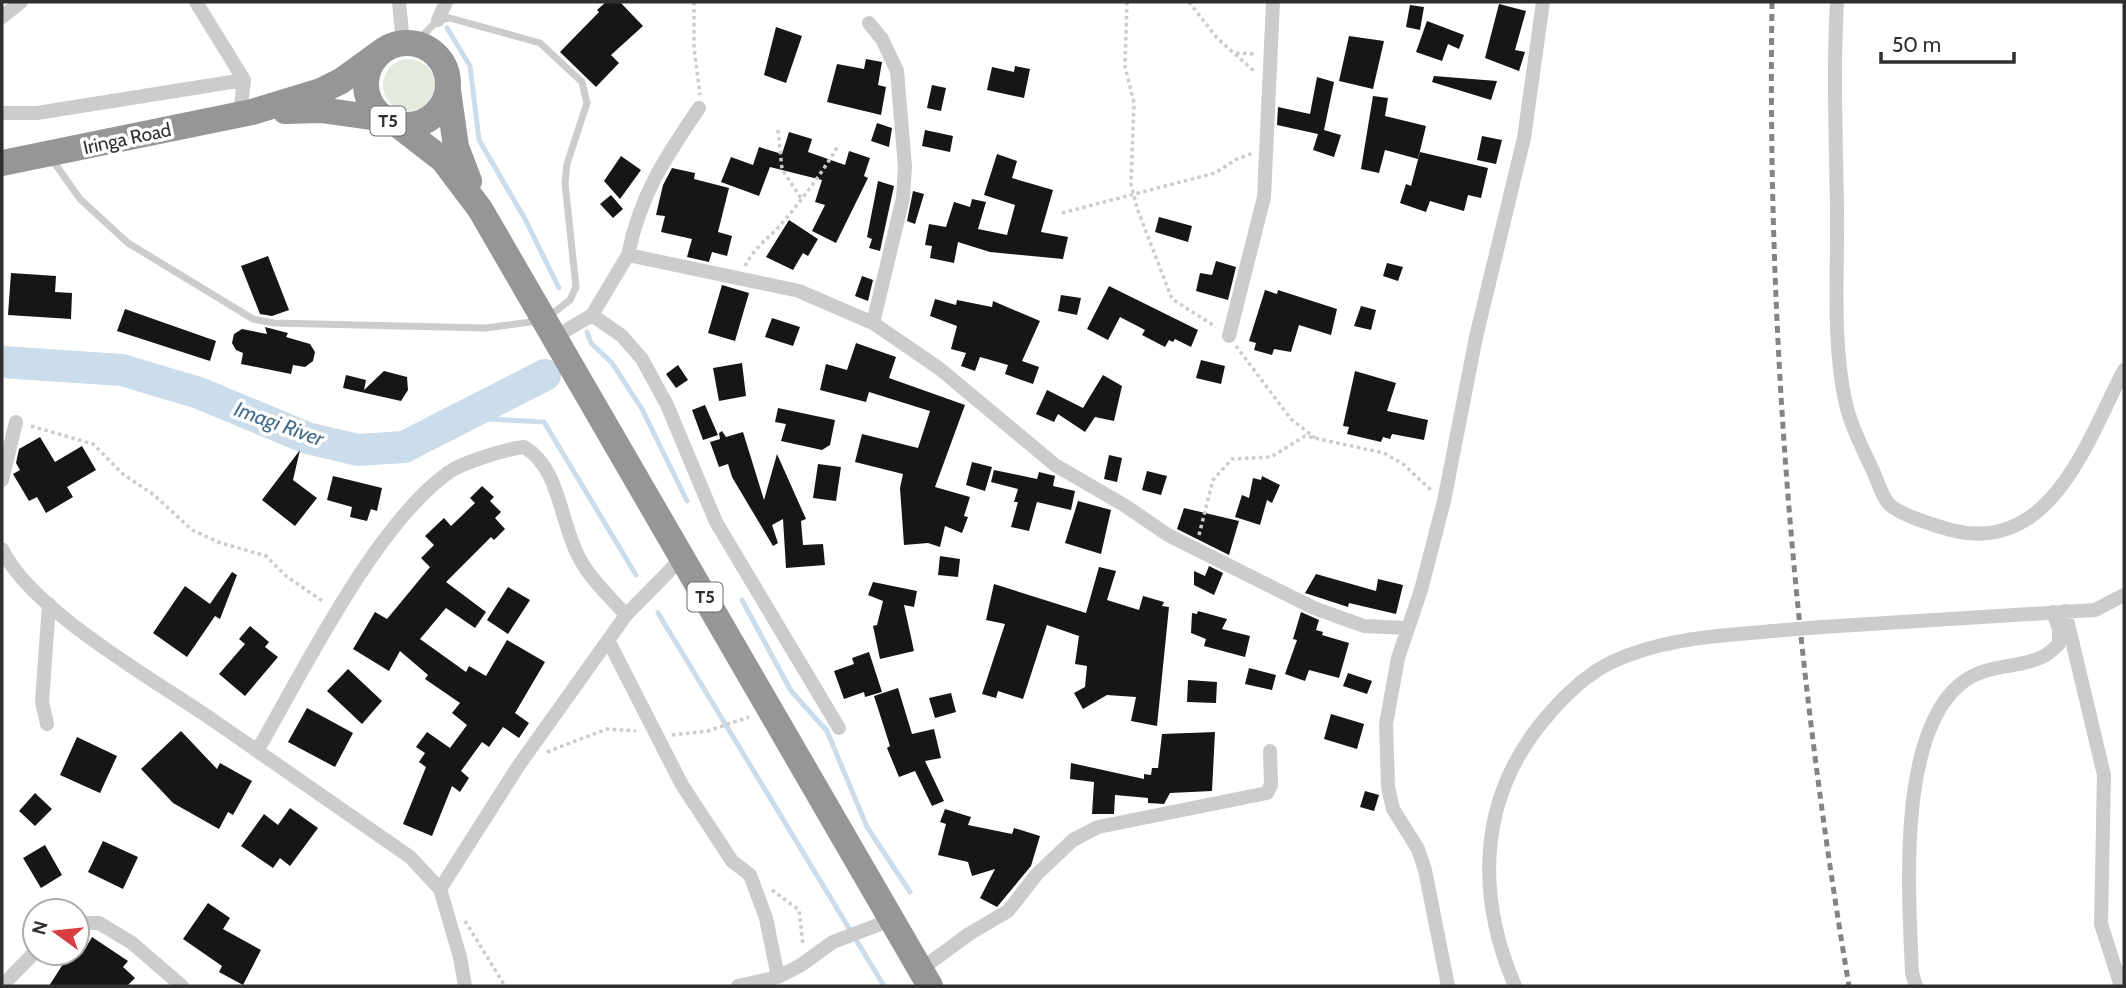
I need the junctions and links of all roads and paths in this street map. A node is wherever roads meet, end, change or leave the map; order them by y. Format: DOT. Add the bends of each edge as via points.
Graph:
graph roads {
  1 [pos="21,2"];
  2 [pos="196,2"];
  3 [pos="400,2"];
  4 [pos="446,2"];
  5 [pos="694,2"];
  6 [pos="1127,2"];
  7 [pos="1189,2"];
  8 [pos="1273,2"];
  9 [pos="1838,2"];
  10 [pos="1538,3"];
  11 [pos="2,17"];
  12 [pos="438,20"];
  13 [pos="869,23"];
  14 [pos="399,46"];
  15 [pos="1234,53"];
  16 [pos="1269,55"];
  17 [pos="244,80"];
  18 [pos="1267,82"];
  19 [pos="448,90"];
  20 [pos="699,108"];
  21 [pos="2,113"];
  22 [pos="246,113"];
  23 [pos="392,122"];
  24 [pos="778,130"];
  25 [pos="839,144"];
  26 [pos="1266,150"];
  27 [pos="48,154"];
  28 [pos="2,163"];
  29 [pos="1134,193"];
  30 [pos="800,198"];
  31 [pos="480,209"];
  32 [pos="1062,212"];
  33 [pos="628,256"];
  34 [pos="739,277"];
  35 [pos="592,315"];
  36 [pos="873,323"];
  37 [pos="550,329"];
  38 [pos="1229,336"];
  39 [pos="2124,370"];
  40 [pos="16,422"];
  41 [pos="1315,438"];
  42 [pos="2,480"];
  43 [pos="1444,501"];
  44 [pos="2,549"];
  45 [pos="1195,549"];
  46 [pos="682,558"];
  47 [pos="2,570"];
  48 [pos="19,576"];
  49 [pos="2124,595"];
  50 [pos="49,604"];
  51 [pos="338,611"];
  52 [pos="2059,612"];
  53 [pos="626,615"];
  54 [pos="1406,628"];
  55 [pos="608,640"];
  56 [pos="771,712"];
  57 [pos="47,724"];
  58 [pos="839,728"];
  59 [pos="656,734"];
  60 [pos="257,751"];
  61 [pos="1270,751"];
  62 [pos="519,765"];
  63 [pos="750,875"];
  64 [pos="440,889"];
  65 [pos="444,905"];
  66 [pos="891,920"];
  67 [pos="91,923"];
  68 [pos="801,965"];
  69 [pos="21,966"];
  70 [pos="2120,969"];
  71 [pos="778,977"];
  72 [pos="925,978"];
  73 [pos="2,986"];
  74 [pos="181,986"];
  75 [pos="465,986"];
  76 [pos="505,986"];
  77 [pos="738,986"];
  78 [pos="1448,986"];
  79 [pos="1515,986"];
  80 [pos="1916,986"];
  81 [pos="2121,986"];
  1 -- 11 [label="street"];
  2 -- 17 [label="street"];
  3 -- 14 [label="street"];
  4 -- 12 [label="street"];
  5 -- 20 [label="path"];
  6 -- 29 [label="path" via="1125,66 1134,103"];
  7 -- 15 [label="path"];
  8 -- 16 [label="street"];
  9 -- 39 [label="street" via="1834,55 1838,321 1845,400 1888,504 1932,525 1961,532 2009,529 2044,508 2076,467"];
  10 -- 43 [label="street" via="1524,138 1476,337"];
  12 -- 14 [label="lane"];
  12 -- 37 [label="lane" via="450,18 540,43 583,82 587,93 565,183 576,287"];
  13 -- 36 [label="street" via="897,71 905,167 903,198"];
  14 -- 19 [label="highway, T5" via="438,57 446,70"];
  14 -- 22 [label="highway, T5" via="321,91"];
  14 -- 23 [label="highway, T5" via="368,70 366,81 372,105"];
  15 -- 16 [label="path"];
  15 -- 18 [label="path"];
  16 -- 18 [label="street"];
  17 -- 21 [label="street" via="37,113"];
  17 -- 22 [label="street"];
  18 -- 26 [label="street"];
  19 -- 23 [label="highway, T5" via="439,111 430,118 419,124"];
  19 -- 31 [label="highway, T5" via="456,147"];
  20 -- 33 [label="street" via="644,196"];
  22 -- 23 [label="highway, T5" via="321,110"];
  22 -- 27 [label="highway, Iringa Road / T5"];
  23 -- 31 [label="highway, T5" via="443,159"];
  24 -- 30 [label="path" via="782,169"];
  25 -- 30 [label="path"];
  26 -- 29 [label="path" via="1237,159 1215,173"];
  26 -- 38 [label="street" via="1264,197"];
  27 -- 28 [label="highway, Iringa Road / T5"];
  27 -- 37 [label="lane" via="80,199 128,243 253,319 292,324"];
  29 -- 32 [label="path"];
  29 -- 38 [label="path" via="1171,299"];
  30 -- 34 [label="path" via="788,217 760,242"];
  31 -- 37 [label="highway, T5"];
  33 -- 34 [label="street"];
  33 -- 35 [label="street"];
  34 -- 36 [label="street" via="799,291"];
  35 -- 37 [label="street"];
  35 -- 58 [label="street" via="622,336 642,359 667,405 716,522"];
  36 -- 45 [label="street" via="940,369 1055,465"];
  37 -- 46 [label="highway, T5"];
  38 -- 41 [label="path" via="1284,410"];
  40 -- 42 [label="street"];
  40 -- 51 [label="path" via="93,444 192,530 266,556 286,576"];
  41 -- 43 [label="path" via="1384,453"];
  41 -- 45 [label="path" via="1298,438 1271,457 1231,459 1213,480"];
  43 -- 54 [label="street"];
  44 -- 48 [label="street"];
  45 -- 54 [label="street" via="1314,608 1364,626"];
  46 -- 53 [label="street"];
  46 -- 56 [label="highway, T5"];
  47 -- 48 [label="street"];
  48 -- 50 [label="street"];
  49 -- 52 [label="street" via="2095,610"];
  50 -- 57 [label="street" via="42,702"];
  50 -- 60 [label="street"];
  51 -- 53 [label="street" via="389,536 451,471 524,447 545,464 566,531 581,561"];
  51 -- 60 [label="street"];
  52 -- 70 [label="street" via="2104,775 2101,923"];
  52 -- 79 [label="street, bridge" via="1672,642 1611,663 1556,704 1513,765 1500,800 1490,837 1488,877 1492,918"];
  52 -- 80 [label="street" via="2059,644 2043,657 1989,668 1958,686 1930,724 1914,795 1907,879"];
  53 -- 55 [label="street"];
  54 -- 78 [label="street" via="1386,724 1388,787 1425,870"];
  55 -- 59 [label="street"];
  55 -- 62 [label="street"];
  56 -- 59 [label="path" via="695,734"];
  56 -- 66 [label="highway, T5"];
  59 -- 62 [label="path" via="607,729"];
  59 -- 63 [label="street" via="714,837"];
  60 -- 64 [label="street" via="410,857"];
  61 -- 72 [label="street" via="1267,793 1149,815 1098,827 1081,836 1045,865 1008,911 969,934"];
  62 -- 64 [label="street"];
  63 -- 68 [label="path" via="799,910"];
  63 -- 71 [label="street" via="766,918"];
  64 -- 65 [label="street"];
  65 -- 75 [label="street"];
  65 -- 76 [label="path" via="468,922"];
  66 -- 68 [label="street" via="833,942"];
  66 -- 72 [label="highway, T5"];
  67 -- 74 [label="street" via="99,923 132,943"];
  68 -- 71 [label="street"];
  69 -- 73 [label="street"];
  70 -- 81 [label="street"];
  71 -- 77 [label="street"];
}
